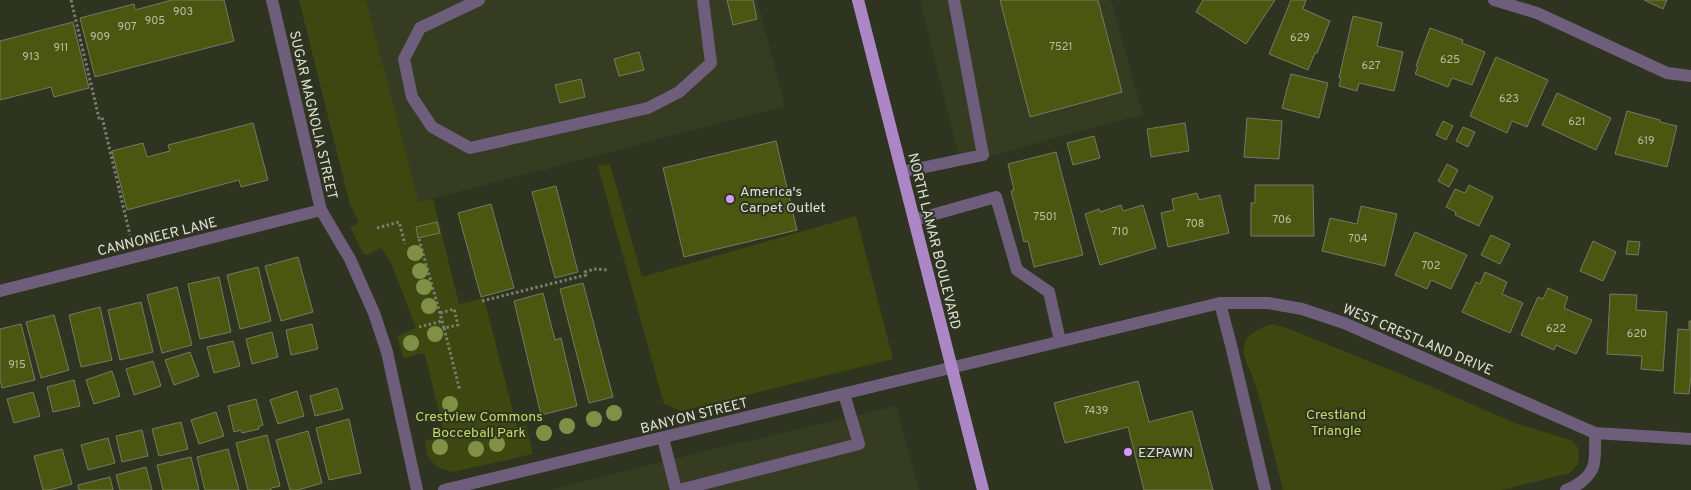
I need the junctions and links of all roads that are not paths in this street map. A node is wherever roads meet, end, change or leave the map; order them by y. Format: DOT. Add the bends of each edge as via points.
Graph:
graph roads {
  1 [pos="272,0"];
  2 [pos="479,0"];
  3 [pos="703,0"];
  4 [pos="858,0"];
  5 [pos="954,0"];
  6 [pos="1494,0"];
  7 [pos="1691,76"];
  8 [pos="902,172"];
  9 [pos="321,210"];
  10 [pos="914,220"];
  11 [pos="0,291"];
  12 [pos="1220,303"];
  13 [pos="1060,341"];
  14 [pos="952,367"];
  15 [pos="844,394"];
  16 [pos="1596,433"];
  17 [pos="663,438"];
  18 [pos="1691,440"];
  19 [pos="417,490"];
  20 [pos="444,490"];
  21 [pos="677,490"];
  22 [pos="984,490"];
  23 [pos="1264,490"];
  24 [pos="1566,490"];
  1 -- 9 [label="street, SUGAR MAGNOLIA STREET"];
  2 -- 3 [label="street" via="420,28 404,59 412,97 432,127 470,148 648,108 678,92 711,63"];
  4 -- 8 [label="main road, NORTH LAMAR BOULEVARD"];
  5 -- 8 [label="street" via="983,155"];
  6 -- 7 [label="street" via="1537,13 1666,73"];
  8 -- 10 [label="main road, NORTH LAMAR BOULEVARD"];
  9 -- 11 [label="street, CANNONEER LANE"];
  9 -- 19 [label="street, SUGAR MAGNOLIA STREET" via="350,259 374,313"];
  10 -- 13 [label="street" via="996,197 1017,270 1049,292"];
  10 -- 14 [label="main road, NORTH LAMAR BOULEVARD"];
  12 -- 13 [label="street, WEST CRESTLAND DRIVE"];
  12 -- 16 [label="street, WEST CRESTLAND DRIVE" via="1268,303 1302,308 1344,322"];
  12 -- 23 [label="street"];
  13 -- 14 [label="street, WEST CRESTLAND DRIVE"];
  14 -- 15 [label="street, BANYON STREET"];
  14 -- 22 [label="main road, NORTH LAMAR BOULEVARD"];
  15 -- 17 [label="street, BANYON STREET"];
  15 -- 21 [label="street" via="859,444"];
  16 -- 18 [label="street, WEST CRESTLAND DRIVE"];
  16 -- 24 [label="street" via="1593,467 1581,482"];
  17 -- 20 [label="street, BANYON STREET"];
  17 -- 21 [label="street"];
}
